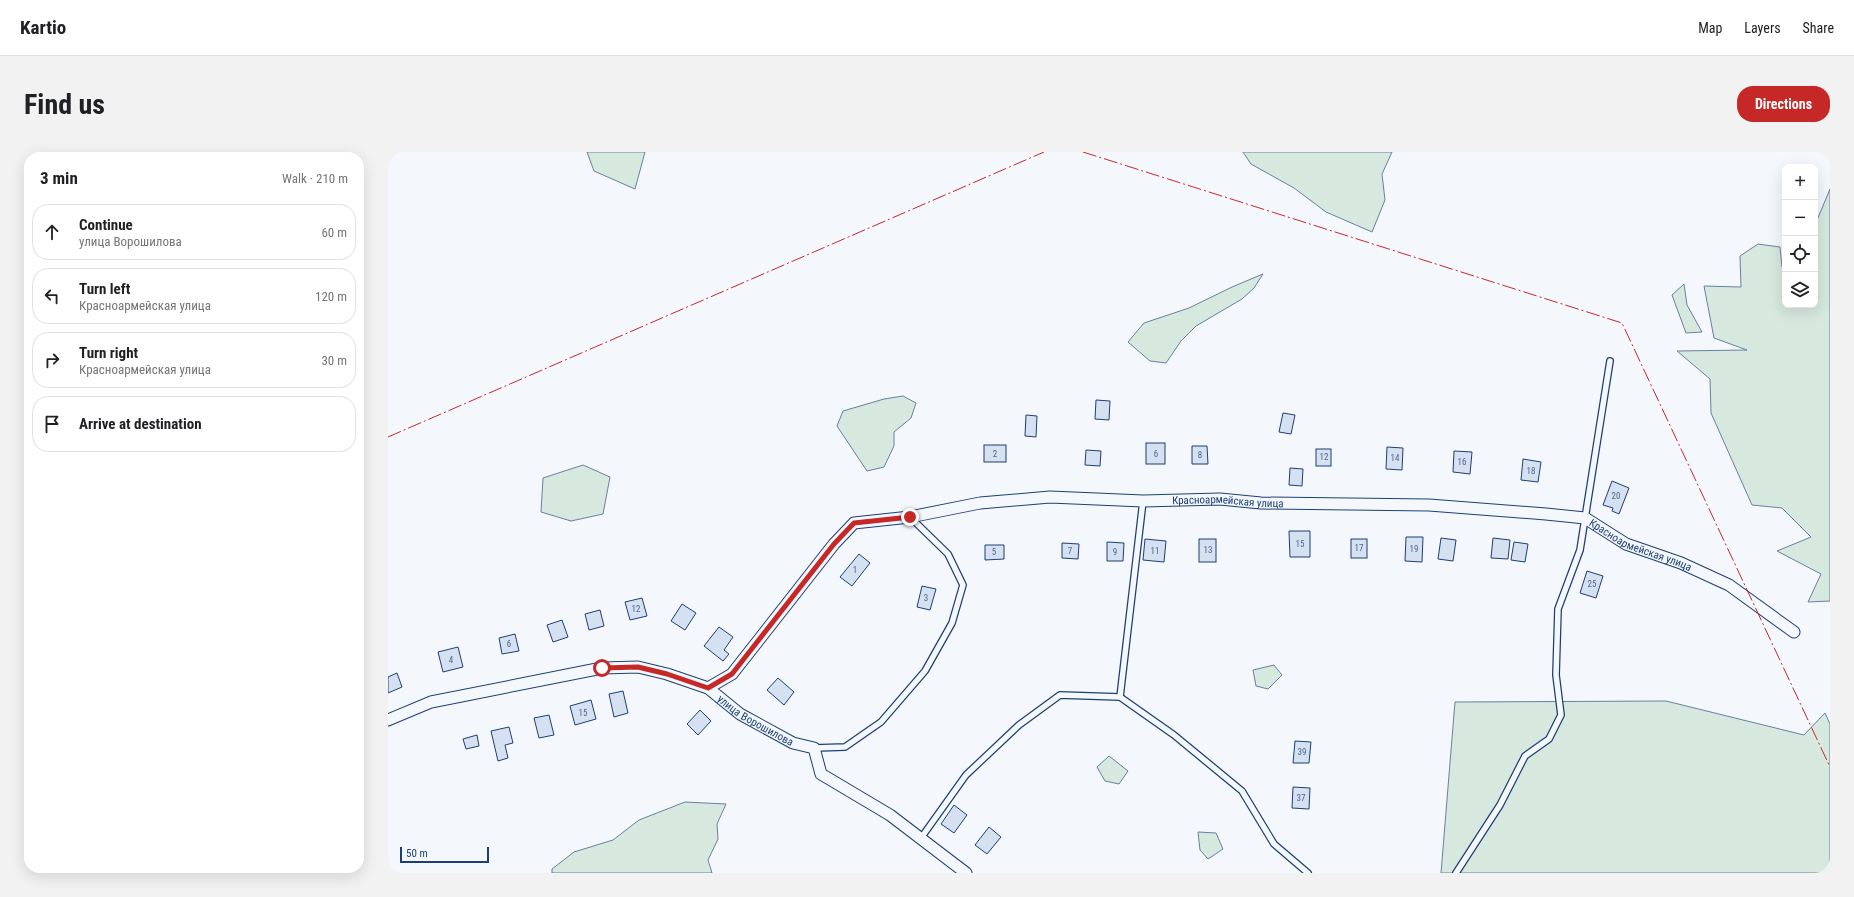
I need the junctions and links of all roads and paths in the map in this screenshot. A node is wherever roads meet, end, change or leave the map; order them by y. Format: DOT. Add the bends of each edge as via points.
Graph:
graph roads {
  1 [pos="1610,361"];
  2 [pos="1143,501"];
  3 [pos="910,517"];
  4 [pos="1585,518"];
  5 [pos="1794,632"];
  6 [pos="708,688"];
  7 [pos="1120,697"];
  8 [pos="388,720"];
  9 [pos="814,748"];
  10 [pos="921,838"];
  11 [pos="966,873"];
  12 [pos="1308,873"];
  13 [pos="1456,873"];
  1 -- 4 [label="lane"];
  2 -- 3 [label="street, Красноармейская улица" via="1050,497 980,503"];
  2 -- 4 [label="street, Красноармейская улица" via="1220,498 1261,503 1429,506"];
  2 -- 7 [label="lane"];
  3 -- 6 [label="street, Красноармейская улица" via="854,523 834,544 732,674"];
  3 -- 9 [label="lane" via="948,554 963,585 952,623 925,671 880,722 845,747"];
  4 -- 5 [label="street, Красноармейская улица" via="1626,544 1681,563 1729,585"];
  4 -- 13 [label="lane" via="1580,550 1558,609 1556,675 1561,715 1549,739 1525,756 1500,805"];
  6 -- 8 [label="street, улица Ворошилова" via="638,667 602,668 431,702"];
  6 -- 9 [label="street, улица Ворошилова" via="740,714 793,743"];
  7 -- 10 [label="lane" via="1060,694 1019,725 966,775"];
  7 -- 12 [label="lane" via="1174,735 1242,791 1274,844"];
  9 -- 10 [label="street" via="821,774 890,815"];
  10 -- 11 [label="street"];
}
